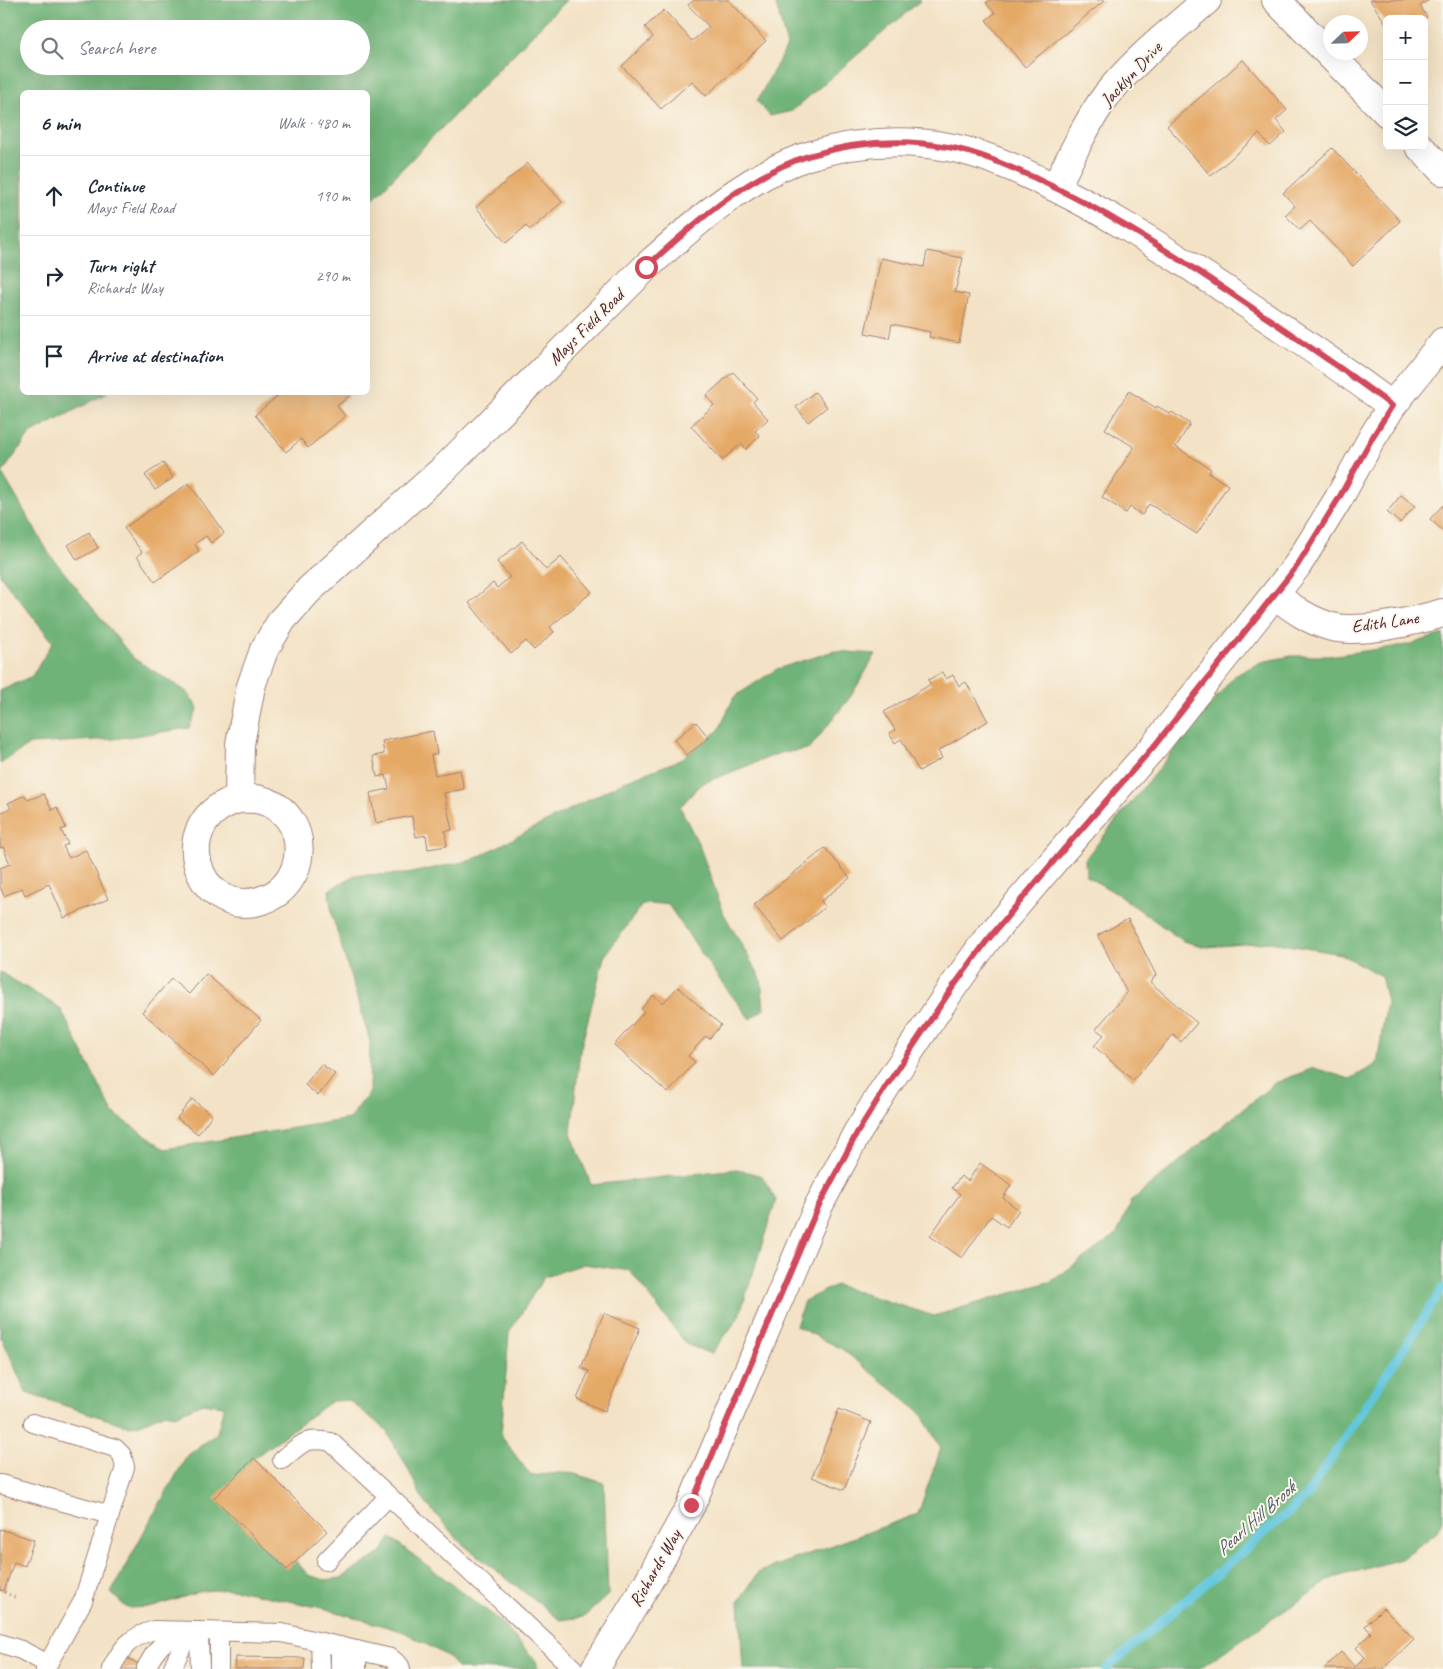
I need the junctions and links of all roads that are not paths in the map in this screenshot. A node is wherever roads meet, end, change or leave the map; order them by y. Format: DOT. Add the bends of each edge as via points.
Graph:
graph roads {
  1 [pos="1207,0"];
  2 [pos="1276,0"];
  3 [pos="1383,109"];
  4 [pos="1423,150"];
  5 [pos="1443,171"];
  6 [pos="1056,187"];
  7 [pos="1443,342"];
  8 [pos="1392,406"];
  9 [pos="1275,595"];
  10 [pos="1443,613"];
  11 [pos="239,799"];
  12 [pos="33,1423"];
  13 [pos="282,1460"];
  14 [pos="0,1484"];
  15 [pos="389,1496"];
  16 [pos="110,1515"];
  17 [pos="326,1561"];
  18 [pos="194,1631"];
  19 [pos="219,1632"];
  20 [pos="320,1642"];
  21 [pos="0,1643"];
  22 [pos="361,1655"];
  23 [pos="47,1666"];
  24 [pos="146,1668"];
  25 [pos="111,1669"];
  26 [pos="172,1669"];
  27 [pos="200,1669"];
  28 [pos="219,1669"];
  29 [pos="320,1669"];
  30 [pos="340,1669"];
  31 [pos="357,1669"];
  32 [pos="401,1669"];
  33 [pos="574,1669"];
  34 [pos="595,1669"];
  1 -- 6 [label="street, Jacklyn Drive" via="1147,54 1106,97"];
  2 -- 3 [label="street"];
  4 -- 5 [label="street"];
  6 -- 8 [label="street, Mays Field Road" via="1150,239"];
  6 -- 11 [label="street, Mays Field Road" via="1004,164 949,147 921,143 863,144 834,149 780,167 754,181 698,221 646,267 447,466 309,590 282,620 264,650 251,686 240,744"];
  7 -- 8 [label="street, Richards Way"];
  8 -- 9 [label="street, Richards Way" via="1319,532"];
  9 -- 10 [label="street, Edith Lane" via="1299,613 1333,627 1386,625"];
  9 -- 34 [label="street, Richards Way" via="1132,772 986,942 885,1088 818,1207 691,1505"];
  12 -- 16 [label="lane" via="115,1448 122,1455 125,1467"];
  13 -- 15 [label="lane" via="302,1443 315,1439 331,1442"];
  14 -- 16 [label="lane"];
  15 -- 17 [label="lane"];
  15 -- 33 [label="lane"];
  16 -- 23 [label="lane" via="83,1602"];
  18 -- 19 [label="lane"];
  18 -- 24 [label="lane" via="162,1644"];
  18 -- 25 [label="lane" via="154,1630 143,1633 128,1642"];
  18 -- 26 [label="lane"];
  18 -- 27 [label="lane"];
  19 -- 20 [label="lane" via="282,1633"];
  19 -- 28 [label="lane"];
  20 -- 22 [label="lane"];
  20 -- 29 [label="lane"];
  21 -- 23 [label="lane" via="21,1650"];
  22 -- 30 [label="lane"];
  22 -- 31 [label="lane"];
  22 -- 32 [label="lane" via="391,1658"];
}
